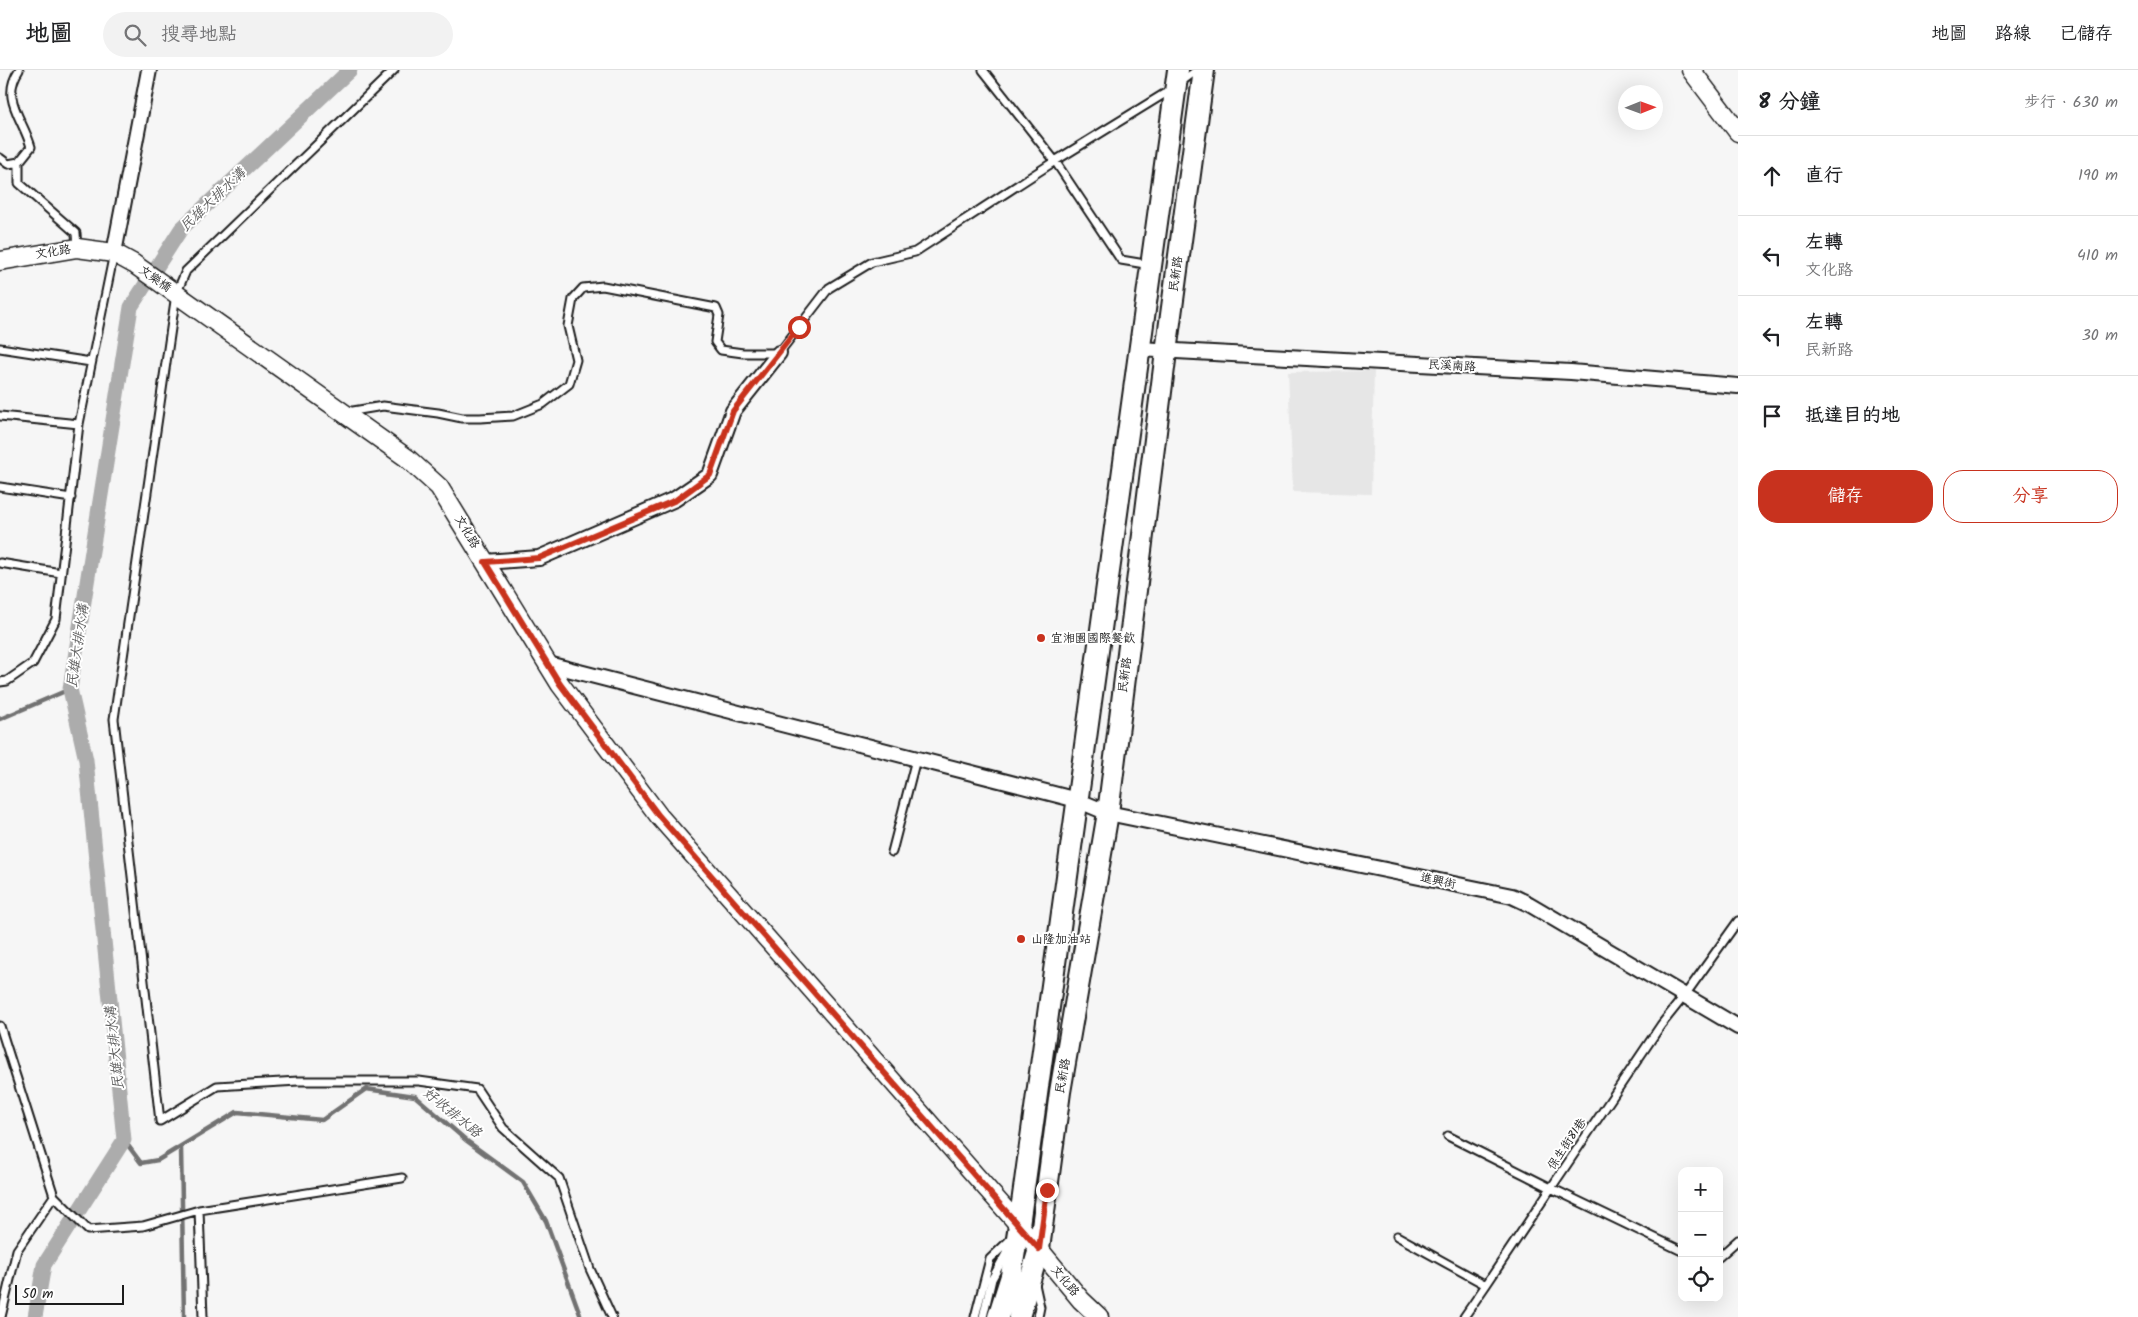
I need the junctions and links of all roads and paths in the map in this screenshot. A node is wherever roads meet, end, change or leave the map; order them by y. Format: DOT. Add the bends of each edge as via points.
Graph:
graph roads {
  1 [pos="19,70"];
  2 [pos="149,70"];
  3 [pos="394,70"];
  4 [pos="983,70"];
  5 [pos="1197,70"];
  6 [pos="1204,70"];
  7 [pos="1691,70"];
  8 [pos="1176,79"];
  9 [pos="1738,132"];
  10 [pos="0,158"];
  11 [pos="1055,161"];
  12 [pos="19,162"];
  13 [pos="76,248"];
  14 [pos="114,253"];
  15 [pos="0,261"];
  16 [pos="134,264"];
  17 [pos="1151,265"];
  18 [pos="176,294"];
  19 [pos="0,348"];
  20 [pos="1139,349"];
  21 [pos="778,352"];
  22 [pos="1166,352"];
  23 [pos="91,362"];
  24 [pos="1738,386"];
  25 [pos="344,412"];
  26 [pos="0,416"];
  27 [pos="79,424"];
  28 [pos="0,487"];
  29 [pos="70,498"];
  30 [pos="0,562"];
  31 [pos="485,562"];
  32 [pos="61,573"];
  33 [pos="548,664"];
  34 [pos="0,682"];
  35 [pos="916,759"];
  36 [pos="1077,800"];
  37 [pos="1108,813"];
  38 [pos="892,852"];
  39 [pos="1738,921"];
  40 [pos="1685,995"];
  41 [pos="0,1026"];
  42 [pos="1738,1027"];
  43 [pos="1448,1136"];
  44 [pos="402,1178"];
  45 [pos="1551,1188"];
  46 [pos="54,1196"];
  47 [pos="199,1210"];
  48 [pos="1017,1230"];
  49 [pos="1397,1236"];
  50 [pos="1738,1240"];
  51 [pos="1039,1249"];
  52 [pos="1678,1249"];
  53 [pos="1723,1253"];
  54 [pos="1033,1274"];
  55 [pos="1486,1285"];
  56 [pos="1025,1310"];
  57 [pos="1,1317"];
  58 [pos="203,1317"];
  59 [pos="612,1317"];
  60 [pos="975,1317"];
  61 [pos="983,1317"];
  62 [pos="998,1317"];
  63 [pos="1038,1317"];
  64 [pos="1099,1317"];
  65 [pos="1464,1317"];
  1 -- 12 [label="lane" via="10,79 6,100 28,135 31,147"];
  2 -- 14 [label="street"];
  3 -- 18 [label="lane" via="186,271"];
  4 -- 11 [label="lane"];
  5 -- 8 [label="lane"];
  6 -- 22 [label="main road, 民新路"];
  7 -- 9 [label="street"];
  8 -- 11 [label="lane"];
  8 -- 17 [label="main road, 民新路"];
  10 -- 12 [label="lane" via="8,164"];
  11 -- 17 [label="lane" via="1122,260"];
  11 -- 21 [label="lane" via="915,252 872,262 829,288"];
  12 -- 13 [label="lane" via="19,183 76,233"];
  13 -- 14 [label="street, 文化路"];
  13 -- 15 [label="street, 文化路"];
  14 -- 16 [label="street, 文化路"];
  14 -- 23 [label="lane"];
  16 -- 18 [label="street, 文樂橋"];
  17 -- 20 [label="main road, 民新路"];
  18 -- 25 [label="street, 文化路"];
  18 -- 59 [label="lane" via="114,720 160,1120 217,1086 298,1081 419,1080 477,1089 503,1128 559,1178 590,1269"];
  19 -- 23 [label="lane"];
  20 -- 22 [label="street, 民溪南路"];
  20 -- 36 [label="main road, 民新路"];
  21 -- 25 [label="lane" via="721,350 714,342 719,315 716,308 603,286 583,288 573,299 568,326 576,360 568,384 544,404 513,416 480,418 383,406"];
  21 -- 31 [label="street" via="733,411 710,475 676,500 539,558"];
  22 -- 24 [label="street, 民溪南路" via="1571,372"];
  22 -- 37 [label="main road, 民新路"];
  23 -- 27 [label="lane"];
  25 -- 31 [label="street, 文化路" via="407,458 439,487"];
  26 -- 27 [label="lane"];
  27 -- 29 [label="lane"];
  28 -- 29 [label="lane"];
  29 -- 32 [label="lane"];
  30 -- 32 [label="lane"];
  31 -- 33 [label="street, 文化路"];
  32 -- 34 [label="lane" via="56,619 33,663 7,681"];
  33 -- 35 [label="street, 進興街"];
  33 -- 48 [label="street, 文化路" via="659,816"];
  35 -- 36 [label="street, 進興街"];
  35 -- 38 [label="lane"];
  36 -- 37 [label="street, 進興街"];
  36 -- 48 [label="main road, 民新路"];
  37 -- 40 [label="street, 進興街" via="1512,896"];
  37 -- 51 [label="main road, 民新路" via="1060,1092"];
  39 -- 40 [label="lane, 保生街81巷"];
  40 -- 42 [label="street, 進興街"];
  40 -- 45 [label="lane, 保生街81巷" via="1661,1025"];
  41 -- 46 [label="lane"];
  43 -- 45 [label="lane"];
  44 -- 47 [label="lane"];
  45 -- 52 [label="lane, 保生街81巷"];
  45 -- 55 [label="lane"];
  46 -- 47 [label="lane" via="88,1230 143,1226"];
  46 -- 57 [label="lane" via="17,1250"];
  47 -- 58 [label="lane"];
  48 -- 51 [label="street, 文化路"];
  48 -- 60 [label="lane" via="990,1259"];
  48 -- 61 [label="lane" via="992,1278"];
  48 -- 62 [label="main road, 民新路" via="1011,1276"];
  49 -- 55 [label="lane"];
  50 -- 53 [label="lane"];
  51 -- 54 [label="main road, 民新路"];
  51 -- 64 [label="street, 文化路"];
  54 -- 56 [label="main road, 民新路"];
  54 -- 63 [label="lane" via="1040,1307"];
  55 -- 65 [label="lane"];
}
